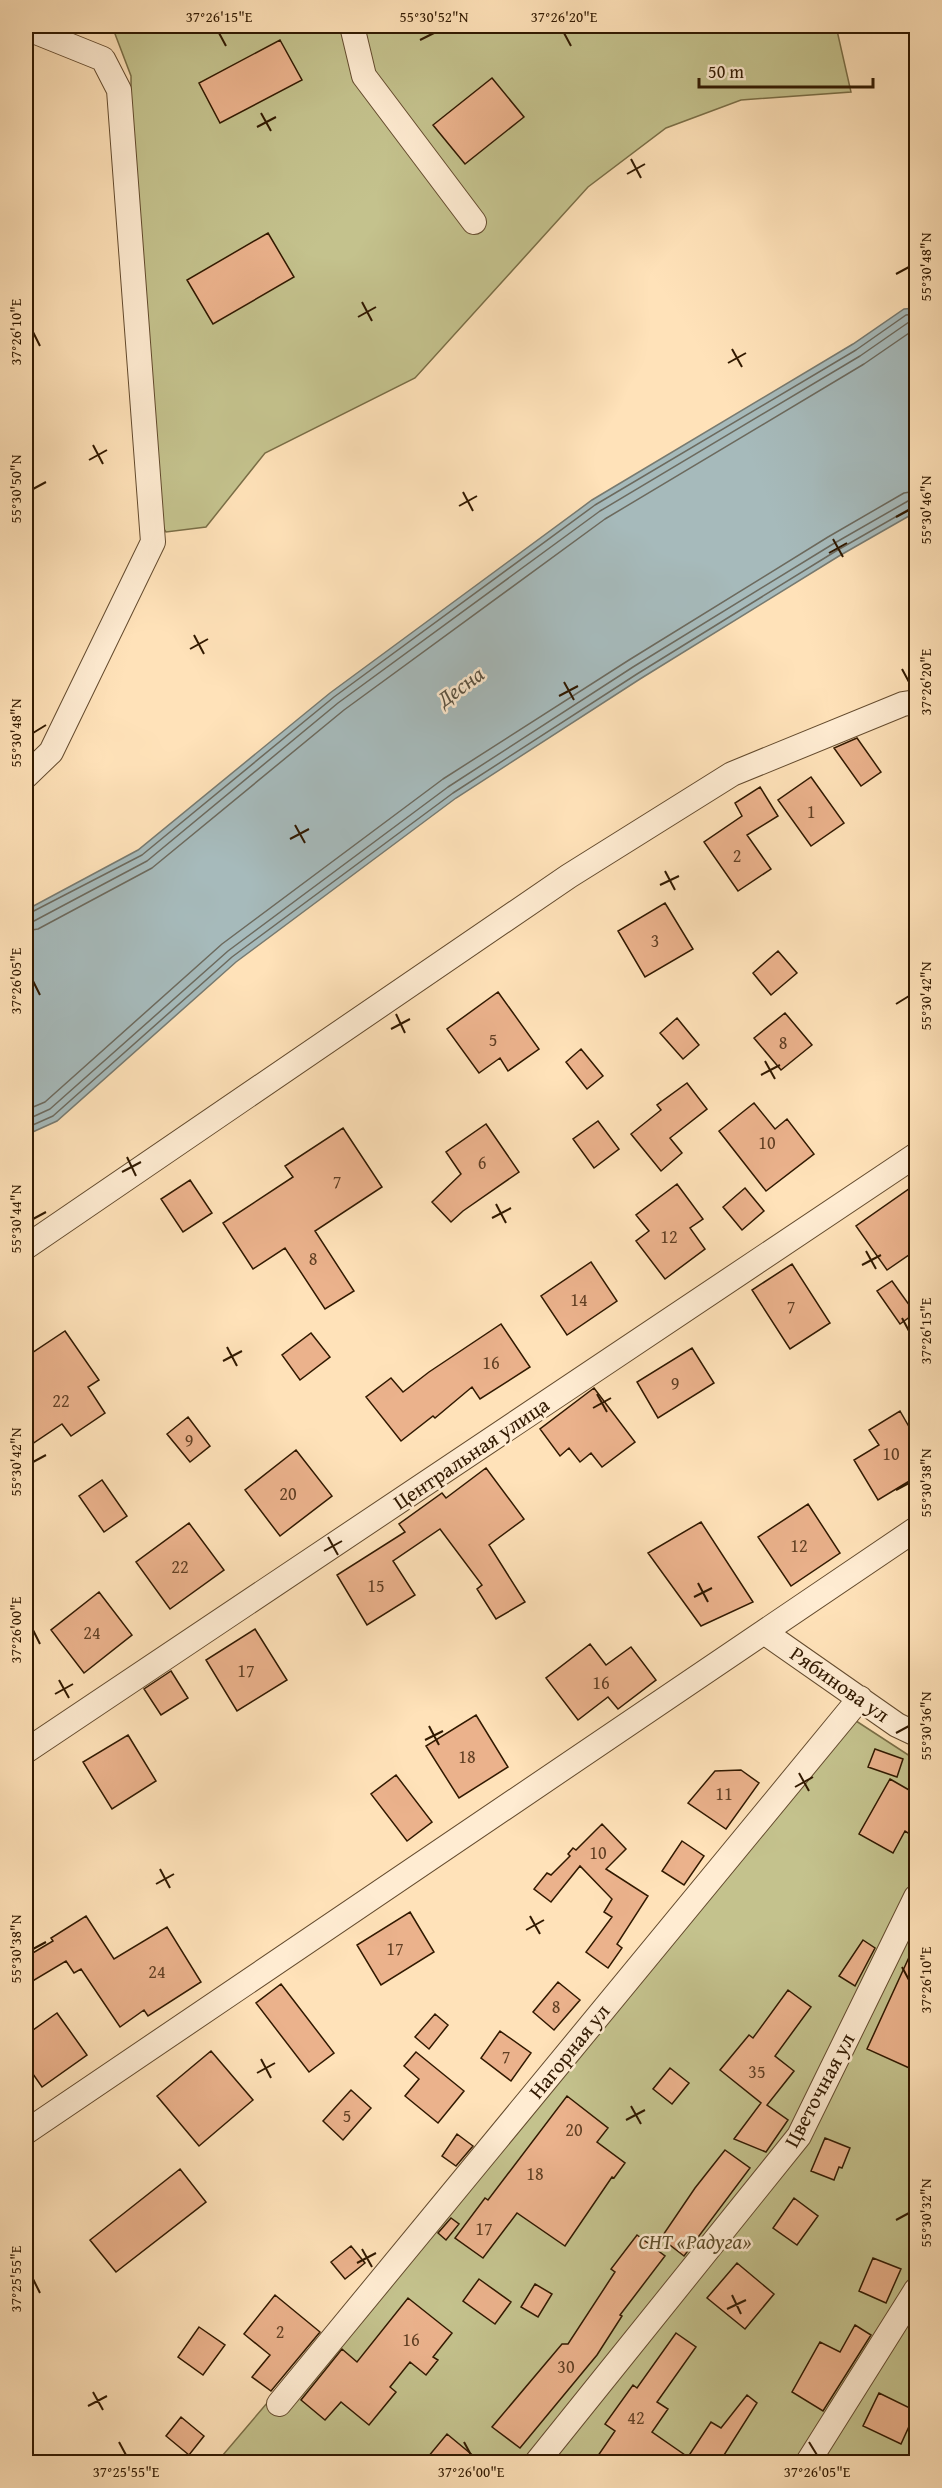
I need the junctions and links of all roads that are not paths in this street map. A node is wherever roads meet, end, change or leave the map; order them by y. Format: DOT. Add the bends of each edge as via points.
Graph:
graph roads {
  1 [pos="352,26"];
  2 [pos="26,28"];
  3 [pos="474,222"];
  4 [pos="916,702"];
  5 [pos="26,776"];
  6 [pos="916,1155"];
  7 [pos="26,1247"];
  8 [pos="916,1529"];
  9 [pos="764,1632"];
  10 [pos="860,1698"];
  11 [pos="916,1734"];
  12 [pos="26,1751"];
  13 [pos="916,1897"];
  14 [pos="26,2132"];
  15 [pos="916,2290"];
  16 [pos="279,2404"];
  17 [pos="537,2463"];
  18 [pos="808,2463"];
  1 -- 3 [label="street" via="364,76"];
  2 -- 5 [label="street" via="103,59 118,90 153,542 51,752"];
  4 -- 7 [label="street" via="732,774 569,876"];
  6 -- 12 [label="street, Центральная улица"];
  8 -- 9 [label="street"];
  9 -- 10 [label="street, Рябинова ул"];
  9 -- 14 [label="street"];
  10 -- 11 [label="street, Рябинова ул"];
  10 -- 16 [label="street, Нагорная ул"];
  13 -- 17 [label="street, Цветочная ул" via="799,2136"];
  15 -- 18 [label="street"];
}
